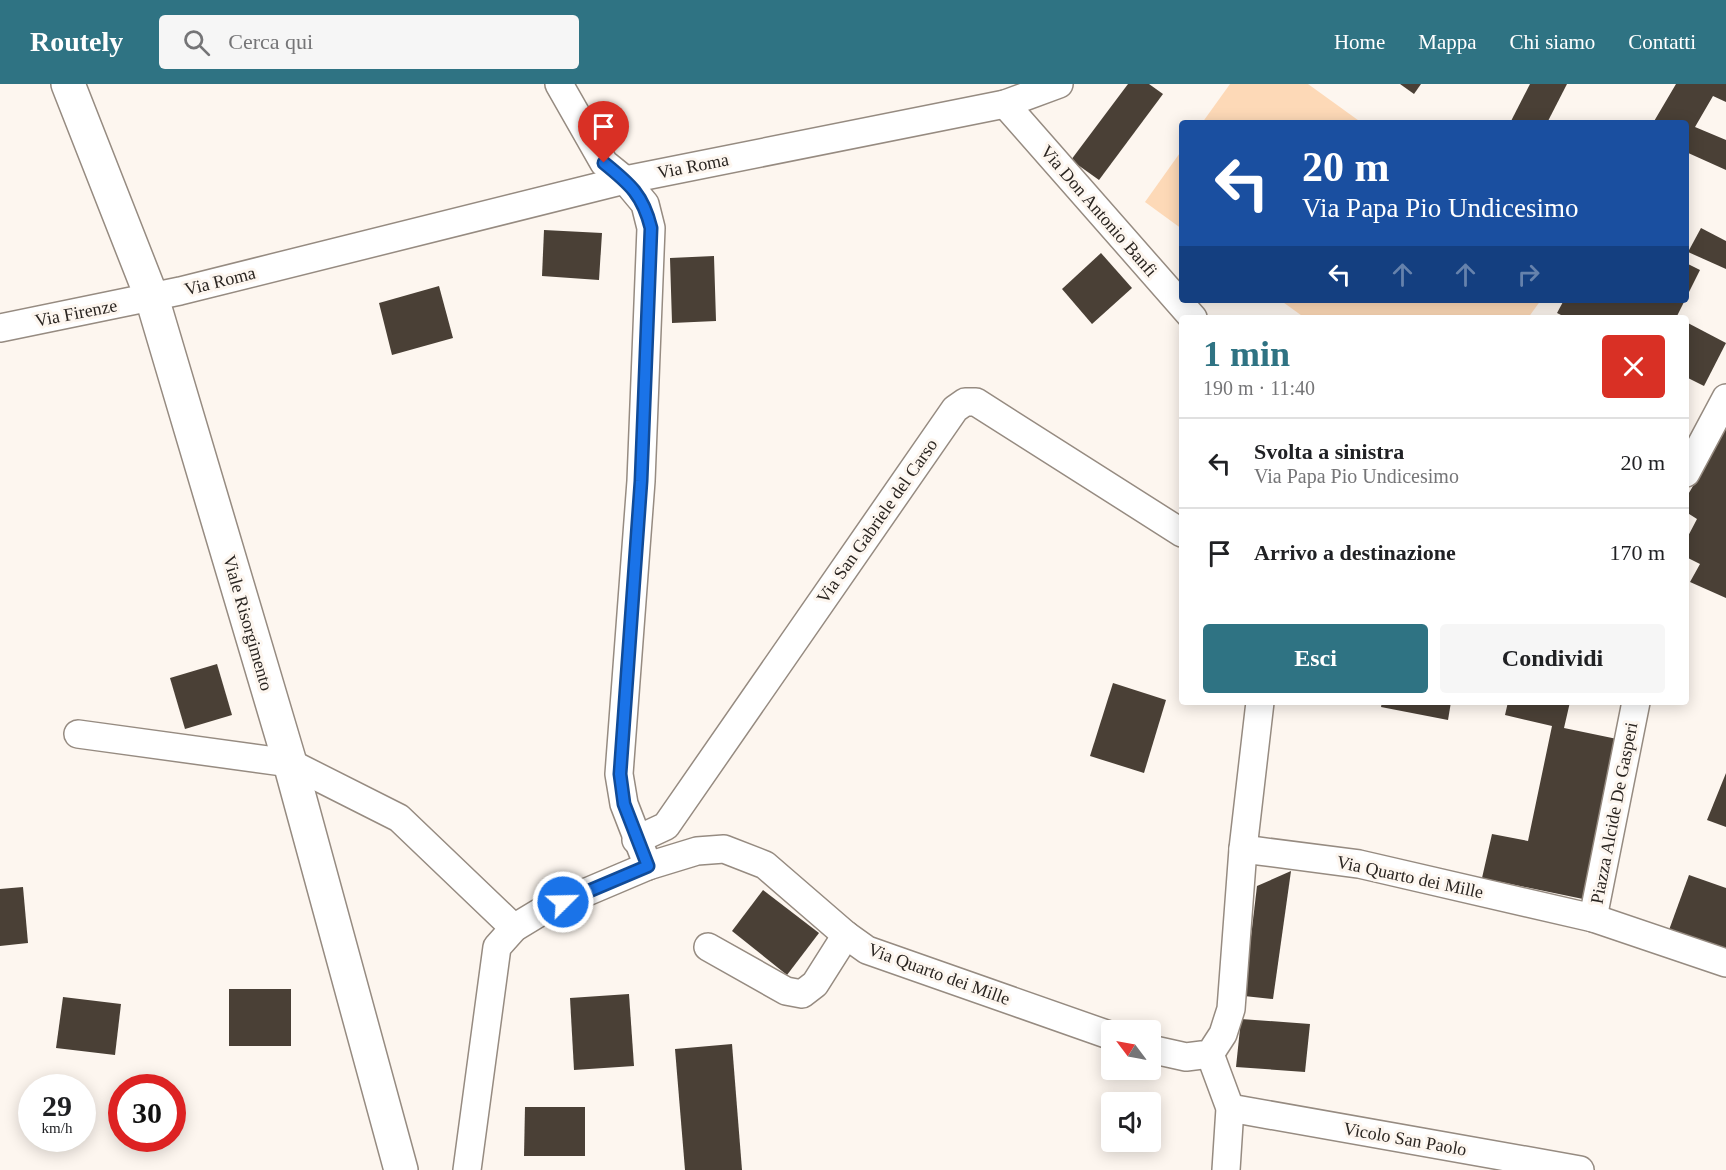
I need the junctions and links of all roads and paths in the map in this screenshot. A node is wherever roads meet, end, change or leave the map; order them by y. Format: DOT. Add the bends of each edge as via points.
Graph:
graph roads {
  1 [pos="68,84"];
  2 [pos="559,84"];
  3 [pos="1059,84"];
  4 [pos="1005,104"];
  5 [pos="625,180"];
  6 [pos="152,298"];
  7 [pos="1179,302"];
  8 [pos="1180,303"];
  9 [pos="1190,315"];
  10 [pos="0,328"];
  11 [pos="1726,398"];
  12 [pos="1689,467"];
  13 [pos="1179,531"];
  14 [pos="1260,705"];
  15 [pos="1635,705"];
  16 [pos="78,734"];
  17 [pos="290,764"];
  18 [pos="636,840"];
  19 [pos="1244,849"];
  20 [pos="648,866"];
  21 [pos="1593,918"];
  22 [pos="514,928"];
  23 [pos="846,935"];
  24 [pos="708,947"];
  25 [pos="1726,963"];
  26 [pos="1101,1032"];
  27 [pos="1161,1051"];
  28 [pos="1210,1054"];
  29 [pos="1230,1108"];
  30 [pos="468,1167"];
  31 [pos="401,1170"];
  32 [pos="1226,1170"];
  33 [pos="1580,1170"];
  1 -- 6 [label="street, Viale Risorgimento"];
  2 -- 5 [label="street" via="604,163"];
  3 -- 4 [label="street, Via Roma"];
  4 -- 5 [label="street, Via Roma"];
  4 -- 7 [label="street, Via Don Antonio Banfi"];
  5 -- 6 [label="street, Via Roma"];
  5 -- 18 [label="street" via="645,204 651,228 641,481 620,774 624,804"];
  6 -- 10 [label="street, Via Firenze"];
  6 -- 17 [label="street, Viale Risorgimento"];
  8 -- 9 [label="street, Via Don Antonio Banfi"];
  11 -- 12 [label="street"];
  13 -- 18 [label="street, Via San Gabriele del Carso" via="976,402 965,402 955,409 666,826"];
  14 -- 19 [label="street"];
  15 -- 21 [label="street, Piazza Alcide De Gasperi"];
  16 -- 17 [label="street"];
  17 -- 22 [label="street" via="399,818"];
  17 -- 31 [label="street, Viale Risorgimento"];
  18 -- 20 [label="street"];
  19 -- 21 [label="street, Via Quarto dei Mille" via="1359,864"];
  19 -- 28 [label="street" via="1231,1010 1223,1034"];
  20 -- 22 [label="street, Via Quarto dei Mille" via="542,911"];
  20 -- 23 [label="street, Via Quarto dei Mille" via="697,851 724,849 741,853 765,864"];
  21 -- 25 [label="street, Piazza Alcide De Gasperi"];
  22 -- 30 [label="street, Via Quarto dei Mille" via="497,947 492,970"];
  23 -- 24 [label="street" via="815,984 802,994 786,991"];
  23 -- 26 [label="street, Via Quarto dei Mille" via="867,950"];
  27 -- 28 [label="street" via="1186,1057"];
  28 -- 29 [label="street"];
  29 -- 32 [label="street"];
  29 -- 33 [label="street, Vicolo San Paolo"];
}
